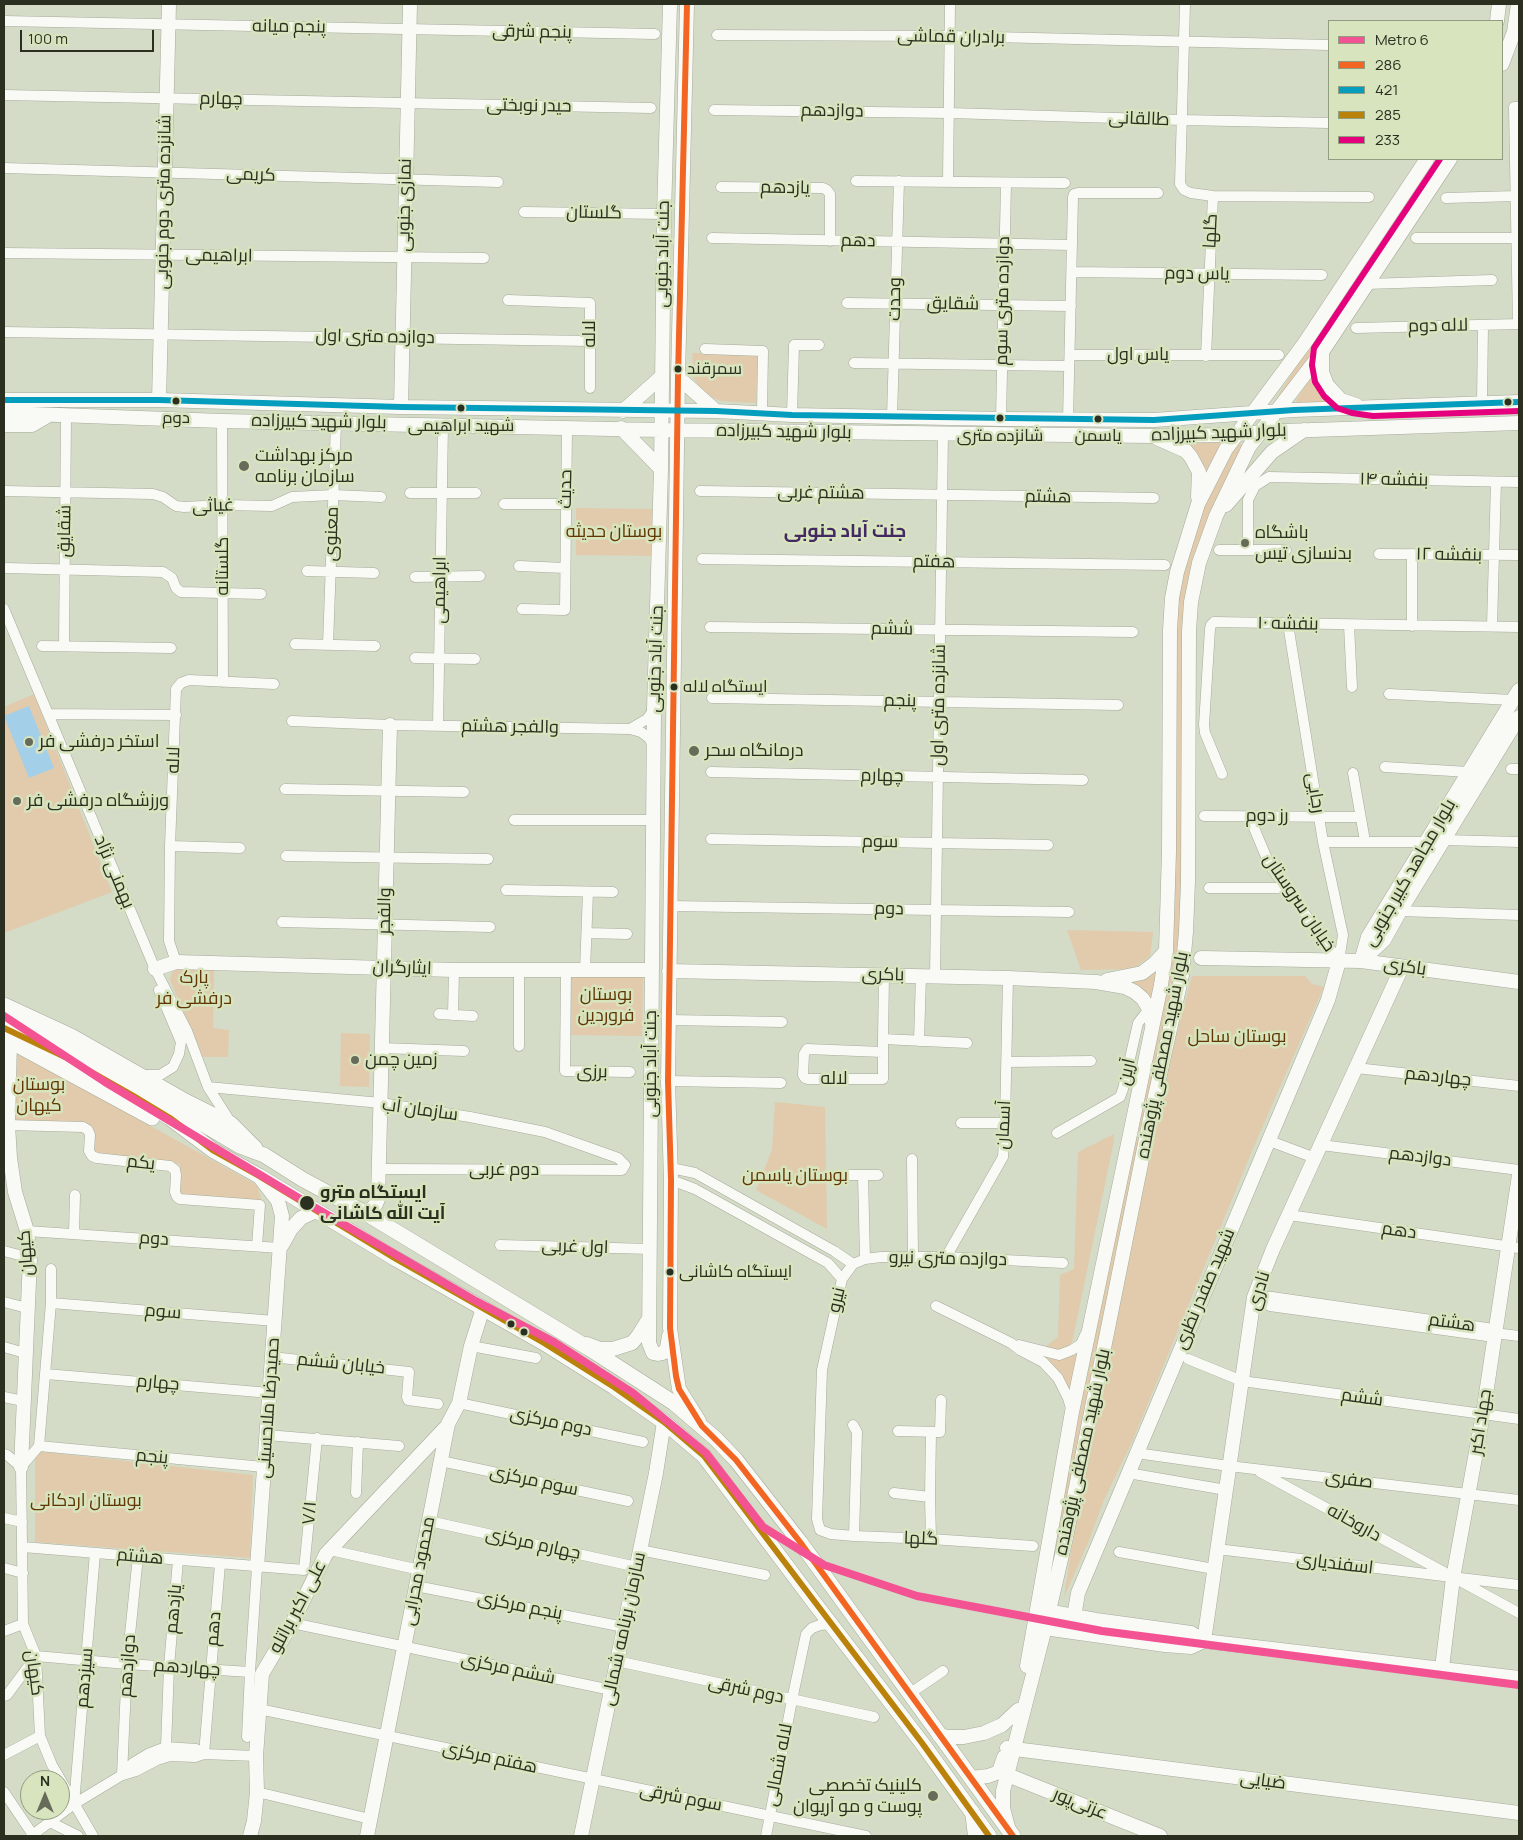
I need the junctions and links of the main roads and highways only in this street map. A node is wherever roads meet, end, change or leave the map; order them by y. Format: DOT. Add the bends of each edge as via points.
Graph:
graph roads {
  1 [pos="168,4"];
  2 [pos="410,4"];
  3 [pos="670,4"];
  4 [pos="687,4"];
  5 [pos="1499,4"];
  6 [pos="1518,4"];
  7 [pos="1497,20"];
  8 [pos="1503,61"];
  9 [pos="1426,160"];
  10 [pos="1449,160"];
  11 [pos="1322,352"];
  12 [pos="661,377"];
  13 [pos="678,377"];
  14 [pos="4,390"];
  15 [pos="4,400"];
  16 [pos="50,400"];
  17 [pos="159,400"];
  18 [pos="1519,402"];
  19 [pos="401,407"];
  20 [pos="1374,407"];
  21 [pos="623,411"];
  22 [pos="716,411"];
  23 [pos="661,412"];
  24 [pos="678,412"];
  25 [pos="1277,412"];
  26 [pos="4,413"];
  27 [pos="1251,414"];
  28 [pos="49,415"];
  29 [pos="1519,423"];
  30 [pos="4,425"];
  31 [pos="621,428"];
  32 [pos="661,430"];
  33 [pos="678,430"];
  34 [pos="1304,430"];
  35 [pos="1260,432"];
  36 [pos="1236,434"];
  37 [pos="1152,436"];
  38 [pos="660,469"];
  39 [pos="1198,504"];
  40 [pos="1216,516"];
  41 [pos="1516,695"];
  42 [pos="1519,718"];
  43 [pos="390,725"];
  44 [pos="1166,951"];
  45 [pos="1201,958"];
  46 [pos="1338,961"];
  47 [pos="1361,962"];
  48 [pos="384,967"];
  49 [pos="1402,967"];
  50 [pos="155,969"];
  51 [pos="651,970"];
  52 [pos="669,972"];
  53 [pos="1096,982"];
  54 [pos="1519,982"];
  55 [pos="4,1005"];
  56 [pos="4,1016"];
  57 [pos="1152,1024"];
  58 [pos="6,1036"];
  59 [pos="6,1060"];
  60 [pos="264,1155"];
  61 [pos="7,1157"];
  62 [pos="1519,1175"];
  63 [pos="260,1176"];
  64 [pos="316,1211"];
  65 [pos="368,1214"];
  66 [pos="280,1248"];
  67 [pos="1514,1248"];
  68 [pos="483,1308"];
  69 [pos="651,1314"];
  70 [pos="670,1328"];
  71 [pos="561,1331"];
  72 [pos="664,1422"];
  73 [pos="448,1424"];
  74 [pos="702,1426"];
  75 [pos="20,1467"];
  76 [pos="800,1542"];
  77 [pos="779,1556"];
  78 [pos="257,1567"];
  79 [pos="831,1586"];
  80 [pos="813,1601"];
  81 [pos="1043,1611"];
  82 [pos="1076,1617"];
  83 [pos="1040,1627"];
  84 [pos="1204,1641"];
  85 [pos="1442,1668"];
  86 [pos="1519,1678"];
  87 [pos="1018,1710"];
  88 [pos="939,1735"];
  89 [pos="1010,1749"];
  90 [pos="1003,1773"];
  91 [pos="971,1778"];
  92 [pos="972,1812"];
  93 [pos="1519,1813"];
  94 [pos="1011,1833"];
  95 [pos="250,1836"];
  96 [pos="367,1836"];
  97 [pos="581,1836"];
  98 [pos="975,1836"];
  99 [pos="989,1836"];
  100 [pos="1160,1836"];
  1 -- 17 [label="main road, شانزده متری دوم جنوبی"];
  2 -- 19 [label="main road, نمازی جنوبی"];
  3 -- 12 [label="main road, جنت آباد جنوبی"];
  4 -- 13 [label="main road, جنت آباد جنوبی"];
  5 -- 7 [label="main road"];
  6 -- 8 [label="main road" via="1514,32"];
  9 -- 27 [label="main road, بلوار شهید مصطفی پژوهنده" via="1304,344"];
  10 -- 11 [label="main road, بلوار شهید مصطفی پژوهنده"];
  11 -- 20 [label="main road" via="1323,379 1331,391 1341,400"];
  11 -- 25 [label="main road, بلوار شهید مصطفی پژوهنده"];
  12 -- 21 [label="main road"];
  12 -- 23 [label="main road, جنت آباد جنوبی"];
  13 -- 22 [label="main road"];
  13 -- 24 [label="main road, جنت آباد جنوبی"];
  14 -- 16 [label="main road, بلوار شهید کبیرزاده" via="27,391"];
  15 -- 16 [label="main road, بلوار شهید کبیرزاده"];
  16 -- 17 [label="main road, بلوار شهید کبیرزاده"];
  17 -- 19 [label="main road, بلوار شهید کبیرزاده"];
  18 -- 20 [label="main road, بلوار شهید کبیرزاده"];
  19 -- 21 [label="main road, بلوار شهید کبیرزاده"];
  20 -- 25 [label="main road, بلوار شهید کبیرزاده"];
  21 -- 23 [label="main road, بلوار شهید کبیرزاده"];
  22 -- 24 [label="main road, بلوار شهید کبیرزاده"];
  22 -- 27 [label="main road, بلوار شهید کبیرزاده" via="1068,420 1154,420"];
  23 -- 24 [label="main road, بلوار شهید کبیرزاده"];
  23 -- 32 [label="main road, جنت آباد جنوبی"];
  24 -- 33 [label="main road, جنت آباد جنوبی"];
  25 -- 27 [label="main road, بلوار شهید کبیرزاده"];
  25 -- 35 [label="main road, بلوار شهید مصطفی پژوهنده"];
  26 -- 28 [label="main road, بلوار شهید کبیرزاده"];
  27 -- 36 [label="main road, بلوار شهید مصطفی پژوهنده"];
  28 -- 30 [label="main road, بلوار شهید کبیرزاده" via="32,426"];
  28 -- 31 [label="main road, بلوار شهید کبیرزاده"];
  29 -- 34 [label="main road, بلوار شهید کبیرزاده"];
  31 -- 32 [label="main road, بلوار شهید کبیرزاده"];
  31 -- 38 [label="main road"];
  32 -- 33 [label="main road, بلوار شهید کبیرزاده"];
  32 -- 38 [label="main road, جنت آباد جنوبی"];
  33 -- 37 [label="main road, بلوار شهید کبیرزاده"];
  33 -- 52 [label="main road, جنت آباد جنوبی"];
  34 -- 35 [label="main road, بلوار شهید کبیرزاده"];
  34 -- 40 [label="main road" via="1272,452"];
  35 -- 36 [label="main road, بلوار شهید کبیرزاده"];
  35 -- 40 [label="main road, بلوار شهید مصطفی پژوهنده" via="1249,447"];
  36 -- 37 [label="main road, بلوار شهید کبیرزاده"];
  36 -- 39 [label="main road, بلوار شهید مصطفی پژوهنده"];
  37 -- 39 [label="main road" via="1186,451 1191,457 1200,480"];
  38 -- 51 [label="main road, جنت آباد جنوبی"];
  39 -- 44 [label="main road, بلوار شهید مصطفی پژوهنده" via="1172,598"];
  40 -- 81 [label="main road, بلوار شهید مصطفی پژوهنده" via="1199,563 1190,602 1188,881 1182,975 1065,1542"];
  41 -- 47 [label="main road, بلوار مجاهد کبیر جنوبی" via="1368,937"];
  42 -- 47 [label="main road, بلوار مجاهد کبیر جنوبی" via="1384,940"];
  43 -- 48 [label="main road, والفجر"];
  44 -- 53 [label="main road, باکری" via="1142,973"];
  44 -- 57 [label="main road, بلوار شهید مصطفی پژوهنده"];
  45 -- 46 [label="main road, باکری"];
  46 -- 47 [label="main road, باکری"];
  46 -- 82 [label="main road, شهید صفدر نظری" via="1328,1000 1096,1548 1077,1597"];
  47 -- 49 [label="main road, باکری"];
  48 -- 50 [label="main road, ایثارگران" via="176,962"];
  48 -- 51 [label="main road, ایثارگران"];
  48 -- 65 [label="main road, والفجر" via="378,1199"];
  49 -- 54 [label="main road, باکری"];
  49 -- 84 [label="main road, نادری" via="1254,1298"];
  51 -- 69 [label="main road, جنت آباد جنوبی"];
  52 -- 53 [label="main road, باکری"];
  52 -- 70 [label="main road, جنت آباد جنوبی"];
  53 -- 57 [label="main road, باکری" via="1135,992 1149,1009"];
  55 -- 60 [label="main road" via="71,1036 231,1124"];
  56 -- 60 [label="main road" via="127,1079 240,1146"];
  57 -- 81 [label="main road, بلوار شهید مصطفی پژوهنده" via="1072,1412"];
  58 -- 59 [label="main road, کیهان"];
  58 -- 63 [label="main road" via="65,1057 170,1118 214,1151"];
  59 -- 61 [label="main road, کیهان"];
  60 -- 65 [label="main road"];
  61 -- 75 [label="main road, کیهان" via="27,1231 30,1258"];
  62 -- 67 [label="main road, جهاد اکبر"];
  63 -- 64 [label="main road"];
  63 -- 66 [label="main road, حمیدرضا ملاحسینی" via="278,1202 282,1216"];
  64 -- 66 [label="main road" via="301,1218"];
  64 -- 68 [label="main road"];
  65 -- 71 [label="main road"];
  66 -- 78 [label="main road, حمیدرضا ملاحسینی"];
  67 -- 85 [label="main road, جهاد اکبر" via="1494,1333 1483,1414 1453,1578"];
  68 -- 72 [label="main road" via="614,1387"];
  68 -- 73 [label="main road, محمود محرابی" via="459,1403"];
  69 -- 70 [label="main road, جنت آباد جنوبی" via="649,1343 653,1353 658,1354 667,1348"];
  69 -- 71 [label="main road" via="632,1343 613,1349 600,1349"];
  70 -- 74 [label="main road" via="679,1389"];
  71 -- 74 [label="main road" via="674,1403"];
  72 -- 77 [label="main road" via="704,1456"];
  72 -- 97 [label="main road, سازمان برنامه شمالی"];
  73 -- 95 [label="main road, علی اکبر براتلو" via="326,1554 262,1674 256,1756 257,1792"];
  73 -- 96 [label="main road, محمود محرابی"];
  74 -- 76 [label="main road" via="736,1460"];
  76 -- 77 [label="main road" via="800,1552 794,1560"];
  76 -- 79 [label="main road"];
  77 -- 80 [label="main road"];
  79 -- 80 [label="main road" via="814,1584"];
  79 -- 88 [label="main road"];
  80 -- 92 [label="main road"];
  81 -- 82 [label="main road"];
  81 -- 83 [label="main road, بلوار شهید مصطفی پژوهنده"];
  82 -- 84 [label="main road" via="1191,1634"];
  83 -- 84 [label="main road" via="1165,1645 1191,1647"];
  83 -- 87 [label="main road, بلوار شهید مصطفی پژوهنده"];
  83 -- 89 [label="main road, بلوار شهید مصطفی پژوهنده"];
  84 -- 85 [label="main road"];
  85 -- 86 [label="main road"];
  87 -- 88 [label="main road" via="1002,1725 984,1733 964,1737"];
  87 -- 89 [label="main road, بلوار شهید مصطفی پژوهنده"];
  88 -- 91 [label="main road"];
  89 -- 90 [label="main road, بلوار شهید مصطفی پژوهنده"];
  89 -- 93 [label="main road, ضیایی"];
  90 -- 91 [label="main road"];
  90 -- 94 [label="main road, بلوار شهید مصطفی پژوهنده" via="1003,1808"];
  90 -- 100 [label="main road, عزتی‌پور"];
  91 -- 94 [label="main road"];
  92 -- 98 [label="main road"];
  92 -- 99 [label="main road"];
}
